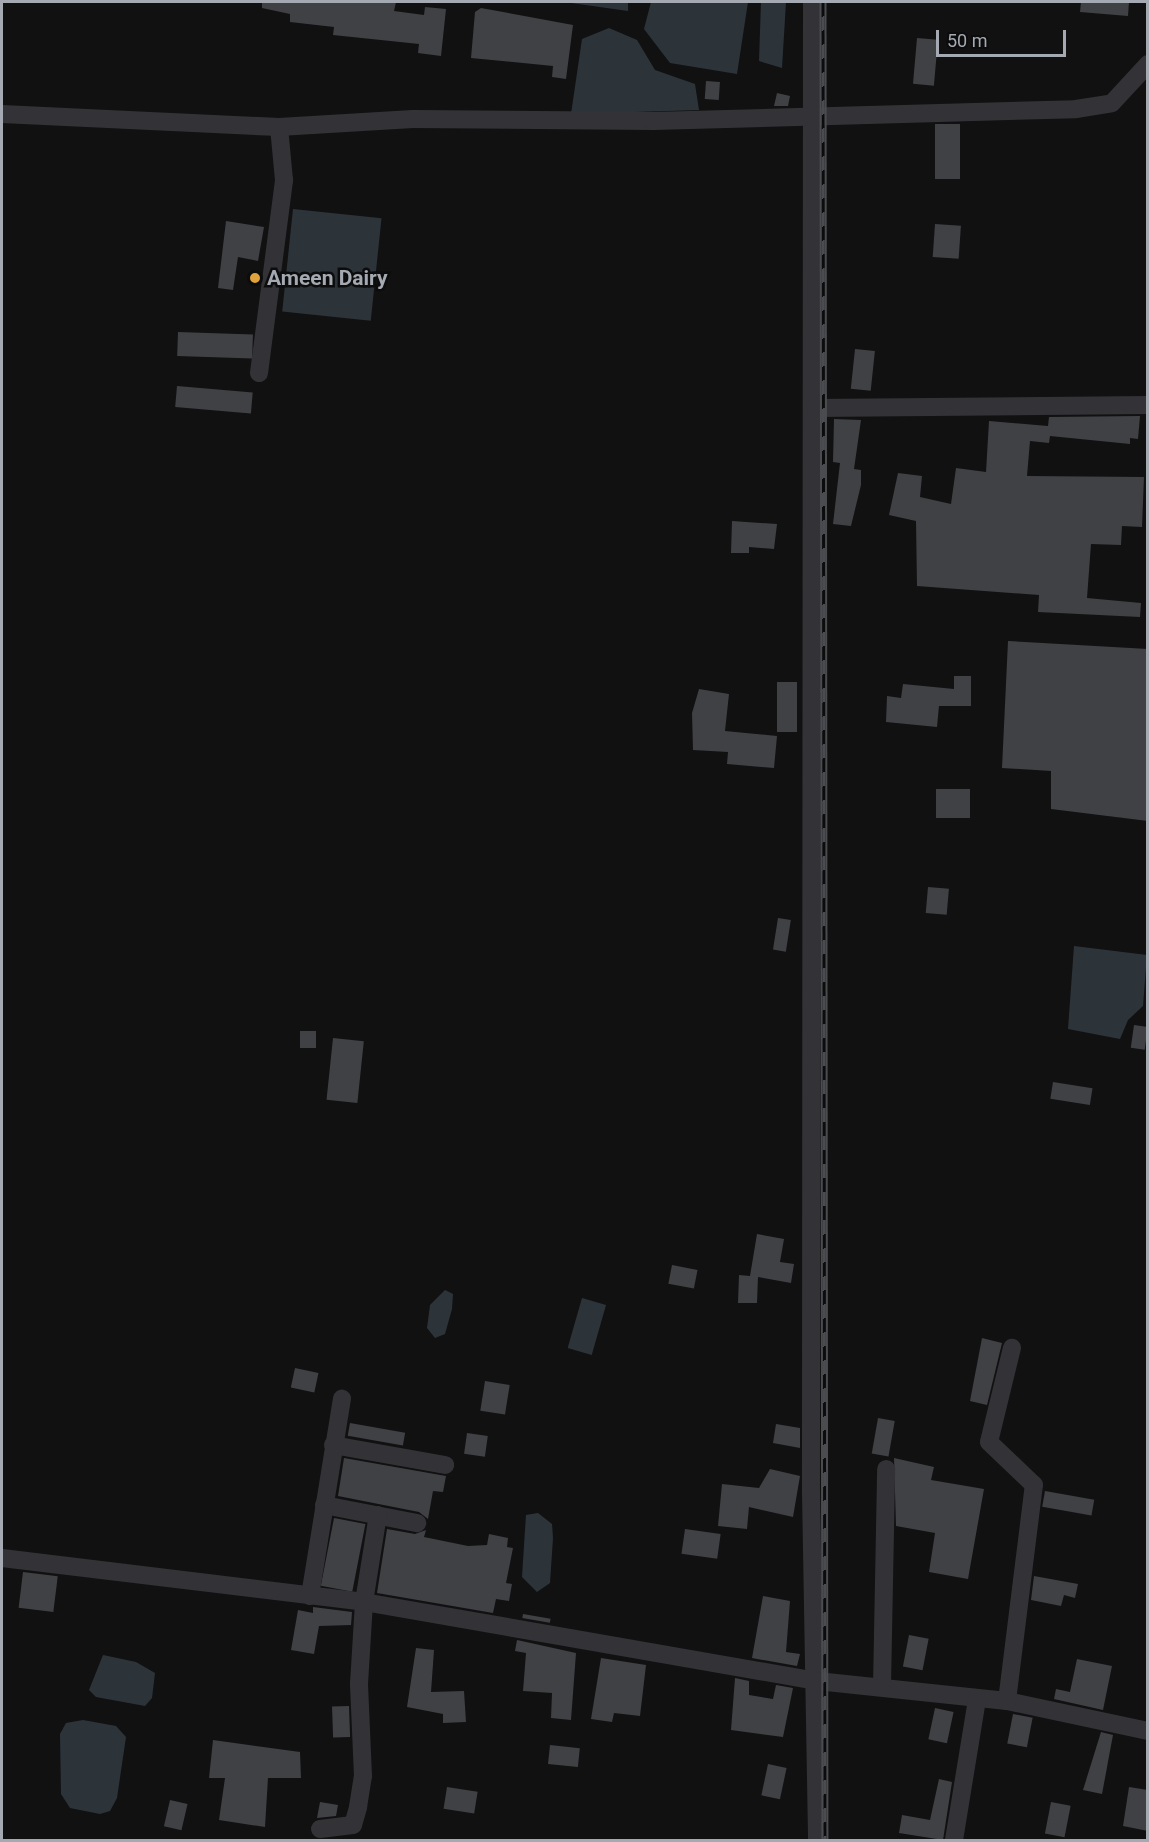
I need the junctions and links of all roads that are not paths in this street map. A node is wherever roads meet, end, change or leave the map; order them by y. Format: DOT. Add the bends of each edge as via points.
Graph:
graph roads {
  1 [pos="812,2"];
  2 [pos="1148,64"];
  3 [pos="2,114"];
  4 [pos="813,117"];
  5 [pos="279,127"];
  6 [pos="259,373"];
  7 [pos="1148,405"];
  8 [pos="814,408"];
  9 [pos="1012,1348"];
  10 [pos="342,1399"];
  11 [pos="333,1445"];
  12 [pos="445,1465"];
  13 [pos="886,1469"];
  14 [pos="324,1505"];
  15 [pos="378,1515"];
  16 [pos="417,1523"];
  17 [pos="2,1557"];
  18 [pos="310,1596"];
  19 [pos="364,1602"];
  20 [pos="817,1681"];
  21 [pos="882,1686"];
  22 [pos="977,1699"];
  23 [pos="1007,1701"];
  24 [pos="1148,1731"];
  25 [pos="320,1829"];
  26 [pos="817,1840"];
  27 [pos="954,1840"];
  1 -- 4 [label="street"];
  2 -- 4 [label="street" via="1112,103 1095,108"];
  3 -- 5 [label="street"];
  4 -- 5 [label="street" via="413,119"];
  4 -- 8 [label="street"];
  5 -- 6 [label="street" via="284,180"];
  7 -- 8 [label="street"];
  8 -- 20 [label="street" via="811,1492"];
  9 -- 23 [label="street" via="989,1442 1034,1485"];
  10 -- 11 [label="street"];
  11 -- 12 [label="street"];
  11 -- 14 [label="street"];
  13 -- 21 [label="street"];
  14 -- 15 [label="street"];
  14 -- 18 [label="street"];
  15 -- 16 [label="street"];
  15 -- 19 [label="street"];
  17 -- 18 [label="street"];
  18 -- 19 [label="street"];
  19 -- 20 [label="street"];
  19 -- 25 [label="street" via="359,1684 363,1776 358,1807 353,1825"];
  20 -- 21 [label="street"];
  20 -- 26 [label="street"];
  21 -- 22 [label="street"];
  22 -- 23 [label="street"];
  22 -- 27 [label="street"];
  23 -- 24 [label="street"];
}
